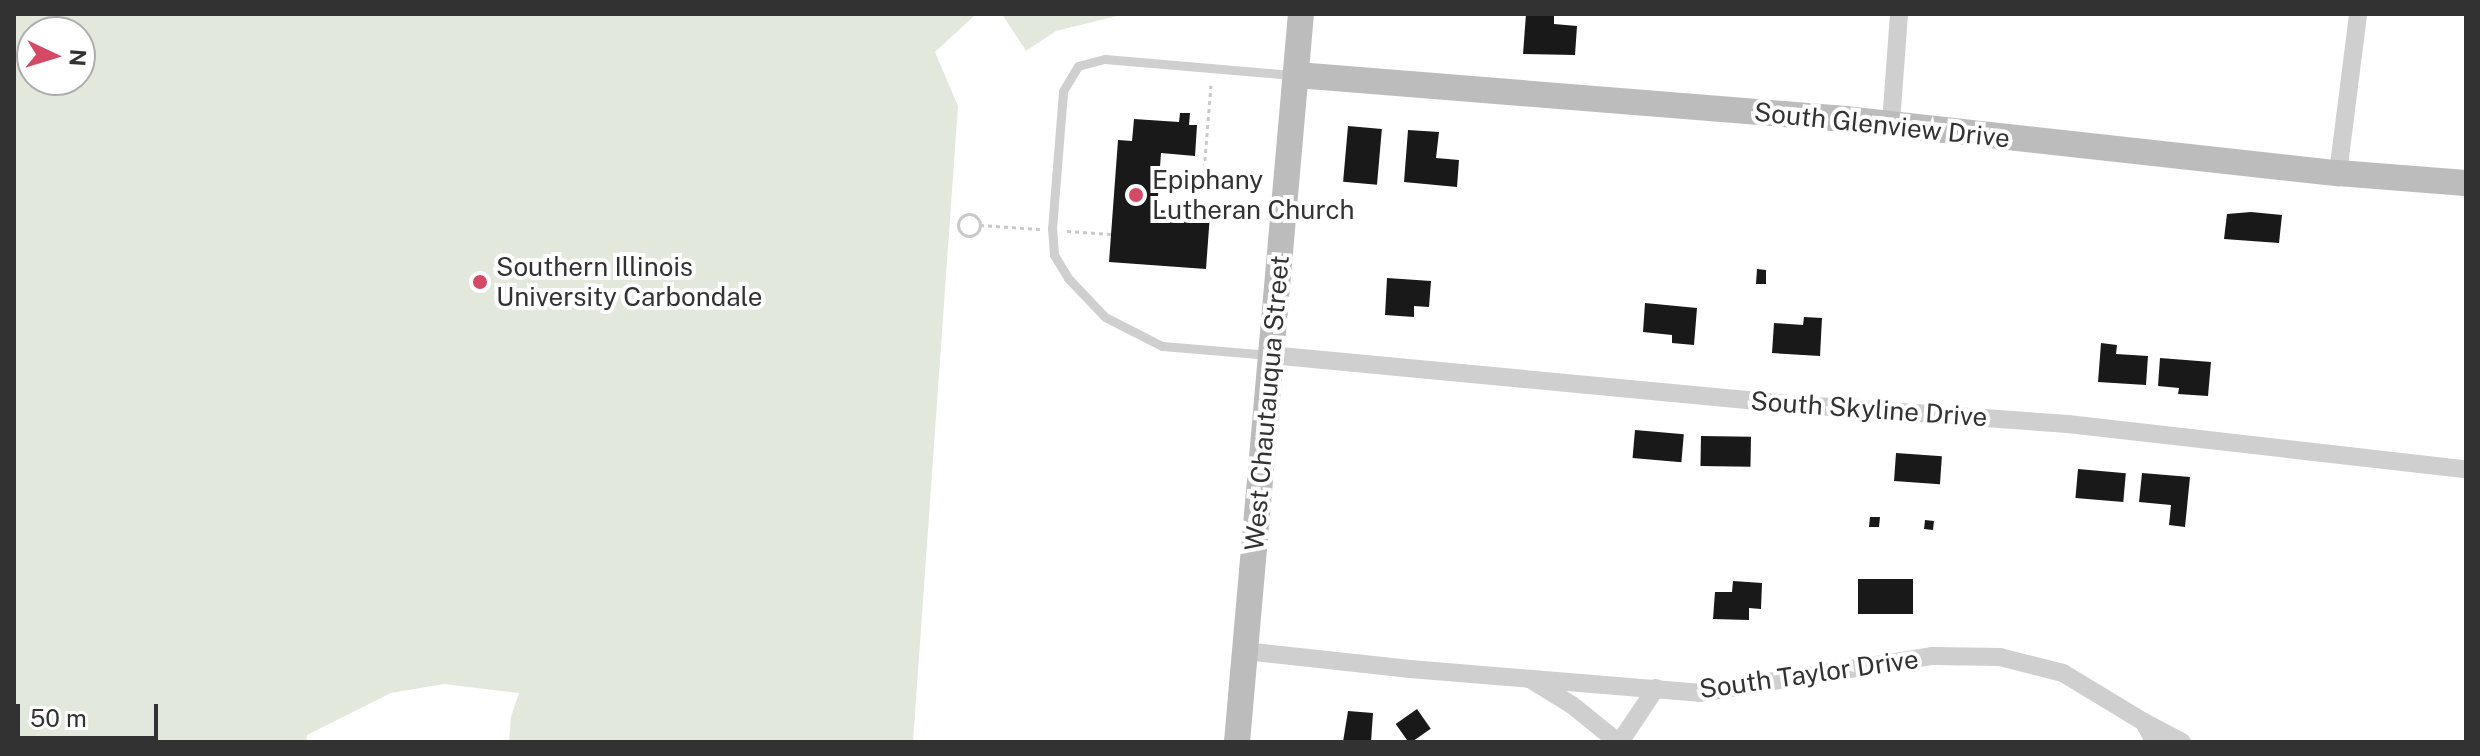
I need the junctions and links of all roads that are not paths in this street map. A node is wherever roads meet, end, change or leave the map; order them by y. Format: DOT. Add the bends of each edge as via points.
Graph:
graph roads {
  1 [pos="1899,14"];
  2 [pos="2358,14"];
  3 [pos="1302,15"];
  4 [pos="1297,75"];
  5 [pos="1891,123"];
  6 [pos="2338,173"];
  7 [pos="2466,183"];
  8 [pos="1270,355"];
  9 [pos="2466,469"];
  10 [pos="1245,651"];
  11 [pos="1528,678"];
  12 [pos="1656,688"];
  13 [pos="2144,722"];
  14 [pos="1237,742"];
  15 [pos="1619,742"];
  16 [pos="2154,742"];
  17 [pos="2182,742"];
  1 -- 5 [label="street"];
  2 -- 6 [label="street"];
  3 -- 4 [label="street, West Chautauqua Street"];
  4 -- 5 [label="street, South Glenview Drive"];
  4 -- 8 [label="street, West Chautauqua Street"];
  4 -- 8 [label="lane" via="1105,59 1078,66 1063,91 1052,229 1054,255 1068,278 1105,317 1162,346"];
  5 -- 6 [label="street, South Glenview Drive"];
  6 -- 7 [label="street, South Glenview Drive"];
  8 -- 9 [label="street, South Skyline Drive" via="1789,404 2068,424"];
  8 -- 10 [label="street, West Chautauqua Street"];
  10 -- 11 [label="street, South Taylor Drive"];
  10 -- 14 [label="street, West Chautauqua Street"];
  11 -- 12 [label="street, South Taylor Drive"];
  11 -- 15 [label="street"];
  12 -- 13 [label="street, South Taylor Drive" via="1699,693 1933,656 2000,657 2063,673"];
  12 -- 15 [label="street"];
  13 -- 16 [label="street"];
  13 -- 17 [label="street, South Taylor Drive"];
}
